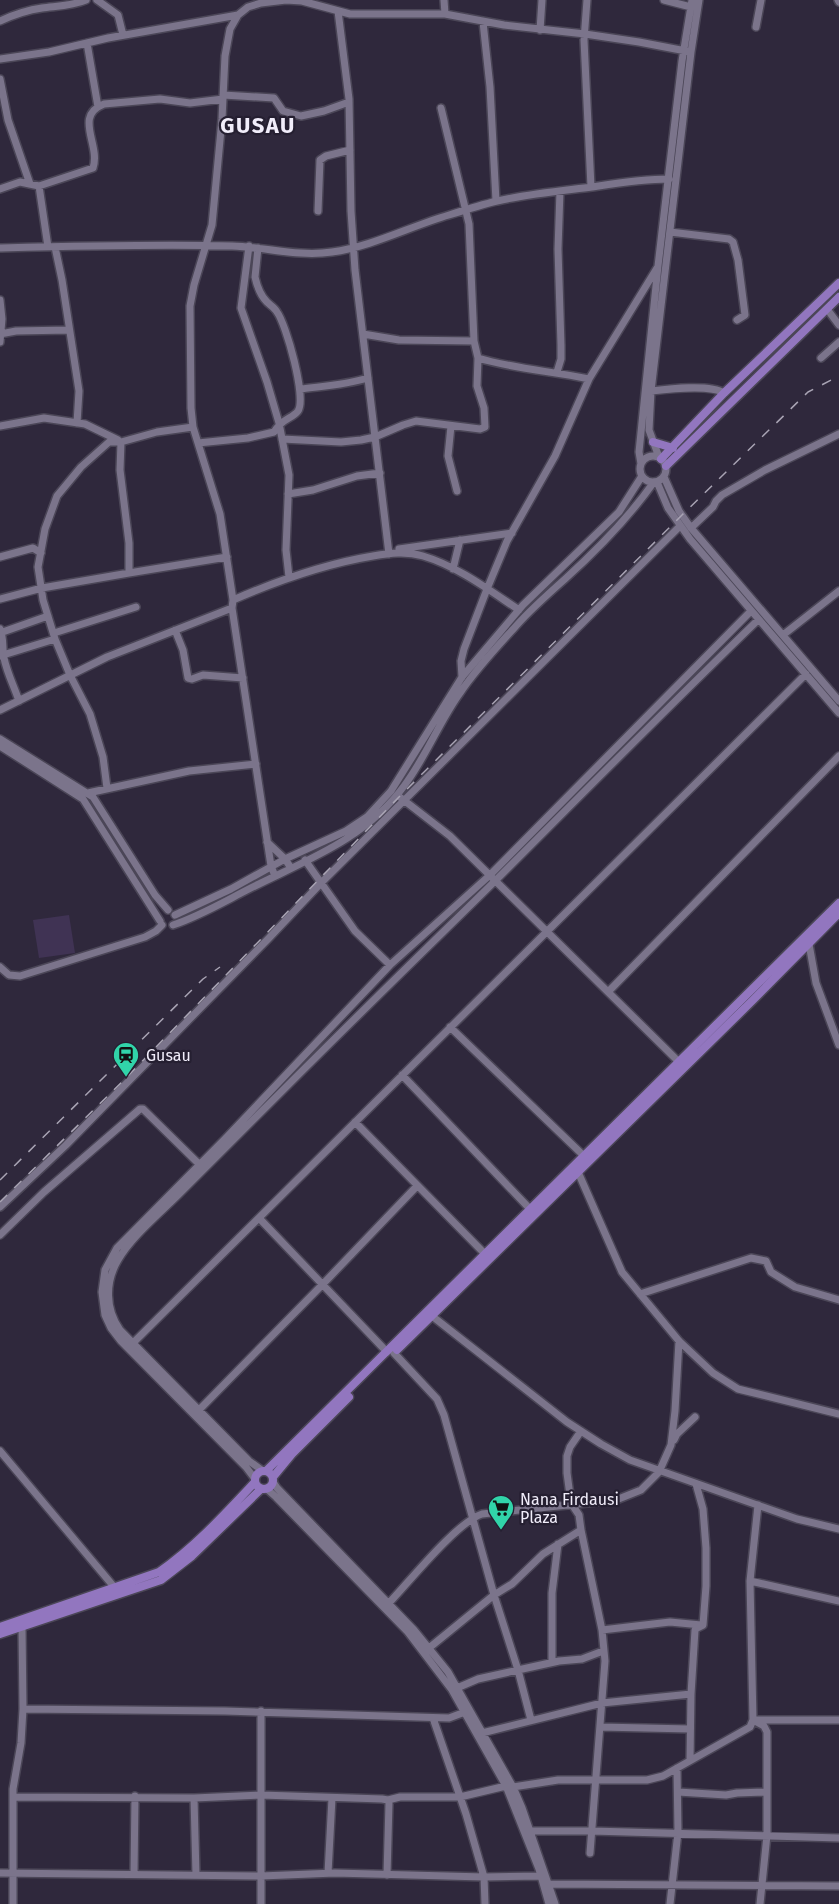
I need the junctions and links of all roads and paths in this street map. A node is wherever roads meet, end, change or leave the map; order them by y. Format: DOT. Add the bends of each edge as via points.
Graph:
graph roads {
  1 [pos="86,0"];
  2 [pos="97,0"];
  3 [pos="444,0"];
  4 [pos="542,0"];
  5 [pos="586,0"];
  6 [pos="664,0"];
  7 [pos="699,0"];
  8 [pos="761,0"];
  9 [pos="261,1"];
  10 [pos="316,2"];
  11 [pos="691,3"];
  12 [pos="338,11"];
  13 [pos="445,14"];
  14 [pos="238,15"];
  15 [pos="0,21"];
  16 [pos="483,22"];
  17 [pos="756,27"];
  18 [pos="540,30"];
  19 [pos="585,34"];
  20 [pos="123,35"];
  21 [pos="87,43"];
  22 [pos="688,52"];
  23 [pos="0,59"];
  24 [pos="0,79"];
  25 [pos="223,97"];
  26 [pos="349,102"];
  27 [pos="98,106"];
  28 [pos="441,108"];
  29 [pos="4,120"];
  30 [pos="350,150"];
  31 [pos="669,179"];
  32 [pos="30,184"];
  33 [pos="39,186"];
  34 [pos="591,187"];
  35 [pos="0,189"];
  36 [pos="560,191"];
  37 [pos="496,201"];
  38 [pos="318,210"];
  39 [pos="466,210"];
  40 [pos="670,232"];
  41 [pos="207,245"];
  42 [pos="249,246"];
  43 [pos="52,247"];
  44 [pos="353,247"];
  45 [pos="0,248"];
  46 [pos="258,248"];
  47 [pos="658,266"];
  48 [pos="839,283"];
  49 [pos="839,297"];
  50 [pos="0,300"];
  51 [pos="827,309"];
  52 [pos="737,320"];
  53 [pos="839,325"];
  54 [pos="69,330"];
  55 [pos="1,334"];
  56 [pos="363,334"];
  57 [pos="474,341"];
  58 [pos="0,342"];
  59 [pos="839,342"];
  60 [pos="478,358"];
  61 [pos="821,358"];
  62 [pos="557,372"];
  63 [pos="368,378"];
  64 [pos="588,378"];
  65 [pos="301,389"];
  66 [pos="651,392"];
  67 [pos="724,393"];
  68 [pos="77,423"];
  69 [pos="279,423"];
  70 [pos="0,426"];
  71 [pos="451,426"];
  72 [pos="193,427"];
  73 [pos="839,434"];
  74 [pos="375,437"];
  75 [pos="282,439"];
  76 [pos="121,441"];
  77 [pos="653,442"];
  78 [pos="198,443"];
  79 [pos="673,448"];
  80 [pos="662,461"];
  81 [pos="641,464"];
  82 [pos="380,473"];
  83 [pos="642,476"];
  84 [pos="658,480"];
  85 [pos="457,491"];
  86 [pos="288,494"];
  87 [pos="680,526"];
  88 [pos="690,528"];
  89 [pos="512,533"];
  90 [pos="460,540"];
  91 [pos="388,552"];
  92 [pos="40,553"];
  93 [pos="0,557"];
  94 [pos="227,557"];
  95 [pos="453,569"];
  96 [pos="129,573"];
  97 [pos="290,577"];
  98 [pos="42,588"];
  99 [pos="487,589"];
  100 [pos="839,591"];
  101 [pos="0,599"];
  102 [pos="233,600"];
  103 [pos="136,607"];
  104 [pos="232,608"];
  105 [pos="519,610"];
  106 [pos="751,611"];
  107 [pos="48,616"];
  108 [pos="758,620"];
  109 [pos="175,630"];
  110 [pos="0,631"];
  111 [pos="783,635"];
  112 [pos="54,636"];
  113 [pos="2,655"];
  114 [pos="806,674"];
  115 [pos="70,675"];
  116 [pos="462,677"];
  117 [pos="243,678"];
  118 [pos="19,701"];
  119 [pos="839,701"];
  120 [pos="0,710"];
  121 [pos="839,714"];
  122 [pos="0,739"];
  123 [pos="0,747"];
  124 [pos="839,756"];
  125 [pos="256,764"];
  126 [pos="108,788"];
  127 [pos="394,793"];
  128 [pos="88,794"];
  129 [pos="404,801"];
  130 [pos="267,842"];
  131 [pos="300,852"];
  132 [pos="285,859"];
  133 [pos="306,862"];
  134 [pos="271,866"];
  135 [pos="291,868"];
  136 [pos="275,876"];
  137 [pos="492,878"];
  138 [pos="321,883"];
  139 [pos="839,903"];
  140 [pos="172,913"];
  141 [pos="839,913"];
  142 [pos="161,923"];
  143 [pos="173,926"];
  144 [pos="547,931"];
  145 [pos="809,944"];
  146 [pos="390,965"];
  147 [pos="0,967"];
  148 [pos="608,992"];
  149 [pos="450,1027"];
  150 [pos="839,1046"];
  151 [pos="680,1062"];
  152 [pos="402,1075"];
  153 [pos="355,1122"];
  154 [pos="584,1156"];
  155 [pos="200,1165"];
  156 [pos="578,1172"];
  157 [pos="417,1186"];
  158 [pos="0,1207"];
  159 [pos="530,1209"];
  160 [pos="259,1218"];
  161 [pos="0,1235"];
  162 [pos="133,1236"];
  163 [pos="485,1254"];
  164 [pos="322,1285"];
  165 [pos="640,1294"];
  166 [pos="839,1300"];
  167 [pos="432,1316"];
  168 [pos="679,1341"];
  169 [pos="133,1343"];
  170 [pos="390,1353"];
  171 [pos="199,1410"];
  172 [pos="839,1414"];
  173 [pos="696,1417"];
  174 [pos="581,1431"];
  175 [pos="671,1445"];
  176 [pos="0,1451"];
  177 [pos="659,1472"];
  178 [pos="264,1480"];
  179 [pos="696,1484"];
  180 [pos="571,1503"];
  181 [pos="758,1505"];
  182 [pos="473,1517"];
  183 [pos="839,1529"];
  184 [pos="581,1530"];
  185 [pos="558,1544"];
  186 [pos="750,1581"];
  187 [pos="115,1588"];
  188 [pos="494,1595"];
  189 [pos="839,1601"];
  190 [pos="389,1603"];
  191 [pos="703,1625"];
  192 [pos="0,1627"];
  193 [pos="22,1627"];
  194 [pos="602,1630"];
  195 [pos="0,1634"];
  196 [pos="429,1648"];
  197 [pos="603,1651"];
  198 [pos="552,1662"];
  199 [pos="518,1670"];
  200 [pos="457,1688"];
  201 [pos="691,1694"];
  202 [pos="602,1703"];
  203 [pos="23,1709"];
  204 [pos="261,1712"];
  205 [pos="465,1712"];
  206 [pos="433,1718"];
  207 [pos="839,1719"];
  208 [pos="531,1720"];
  209 [pos="753,1720"];
  210 [pos="600,1727"];
  211 [pos="690,1729"];
  212 [pos="482,1733"];
  213 [pos="690,1760"];
  214 [pos="677,1768"];
  215 [pos="596,1779"];
  216 [pos="509,1787"];
  217 [pos="678,1792"];
  218 [pos="767,1792"];
  219 [pos="261,1795"];
  220 [pos="135,1796"];
  221 [pos="13,1797"];
  222 [pos="460,1797"];
  223 [pos="194,1798"];
  224 [pos="332,1798"];
  225 [pos="388,1800"];
  226 [pos="530,1831"];
  227 [pos="592,1831"];
  228 [pos="678,1832"];
  229 [pos="767,1834"];
  230 [pos="839,1838"];
  231 [pos="590,1853"];
  232 [pos="13,1872"];
  233 [pos="0,1873"];
  234 [pos="328,1873"];
  235 [pos="134,1874"];
  236 [pos="196,1875"];
  237 [pos="387,1875"];
  238 [pos="261,1876"];
  239 [pos="541,1876"];
  240 [pos="484,1877"];
  241 [pos="549,1884"];
  242 [pos="672,1885"];
  243 [pos="762,1885"];
  244 [pos="839,1886"];
  245 [pos="13,1904"];
  246 [pos="261,1904"];
  247 [pos="485,1904"];
  248 [pos="549,1904"];
  249 [pos="555,1904"];
  250 [pos="670,1904"];
  251 [pos="760,1904"];
  1 -- 15 [label="street"];
  2 -- 20 [label="street" via="118,15"];
  3 -- 13 [label="street"];
  4 -- 18 [label="street"];
  5 -- 19 [label="street"];
  6 -- 11 [label="street"];
  7 -- 22 [label="street"];
  8 -- 17 [label="street"];
  9 -- 10 [label="street"];
  9 -- 14 [label="street"];
  10 -- 12 [label="street"];
  11 -- 22 [label="street"];
  12 -- 13 [label="street" via="371,15"];
  12 -- 26 [label="street"];
  13 -- 16 [label="street"];
  14 -- 20 [label="street"];
  14 -- 25 [label="street" via="227,43"];
  16 -- 18 [label="street"];
  16 -- 37 [label="street"];
  18 -- 19 [label="street"];
  19 -- 22 [label="street"];
  19 -- 34 [label="street"];
  20 -- 21 [label="street"];
  21 -- 23 [label="street"];
  21 -- 27 [label="street"];
  22 -- 31 [label="street"];
  22 -- 40 [label="street"];
  24 -- 29 [label="street"];
  25 -- 26 [label="street" via="274,98 283,111 301,116"];
  25 -- 27 [label="street" via="190,103 160,99"];
  25 -- 41 [label="street"];
  26 -- 30 [label="street"];
  27 -- 33 [label="street" via="90,115 88,128 95,147 93,168"];
  28 -- 39 [label="street"];
  29 -- 32 [label="street"];
  30 -- 38 [label="street" via="320,160"];
  30 -- 44 [label="street"];
  31 -- 34 [label="street"];
  31 -- 47 [label="street"];
  32 -- 33 [label="street"];
  32 -- 35 [label="street" via="20,182"];
  33 -- 43 [label="street"];
  34 -- 36 [label="street"];
  36 -- 37 [label="street"];
  36 -- 62 [label="street" via="561,359"];
  37 -- 39 [label="street"];
  39 -- 44 [label="street"];
  39 -- 57 [label="street"];
  40 -- 52 [label="street" via="733,242 745,315"];
  40 -- 66 [label="street"];
  41 -- 42 [label="street"];
  41 -- 43 [label="street"];
  41 -- 72 [label="street" via="190,306"];
  42 -- 46 [label="street"];
  42 -- 69 [label="street" via="241,308"];
  43 -- 45 [label="street"];
  43 -- 54 [label="street"];
  44 -- 46 [label="street" via="314,254"];
  44 -- 56 [label="street"];
  46 -- 65 [label="street" via="256,282 264,298 279,313"];
  47 -- 64 [label="street"];
  47 -- 81 [label="street" via="639,452"];
  48 -- 67 [label="main road"];
  49 -- 51 [label="main road"];
  50 -- 55 [label="street"];
  51 -- 53 [label="street"];
  51 -- 80 [label="main road"];
  54 -- 55 [label="street"];
  54 -- 68 [label="street" via="78,391"];
  55 -- 58 [label="street"];
  56 -- 57 [label="street" via="399,340"];
  56 -- 63 [label="street"];
  57 -- 60 [label="street"];
  59 -- 61 [label="street"];
  60 -- 62 [label="street"];
  60 -- 71 [label="street" via="477,387 485,427"];
  62 -- 64 [label="street"];
  63 -- 65 [label="street"];
  63 -- 74 [label="street"];
  64 -- 89 [label="street" via="555,456"];
  65 -- 69 [label="street" via="297,411"];
  66 -- 67 [label="street" via="707,388"];
  66 -- 77 [label="street" via="648,422"];
  67 -- 79 [label="main road"];
  68 -- 70 [label="street" via="44,418"];
  68 -- 76 [label="street"];
  69 -- 75 [label="street"];
  69 -- 78 [label="street" via="273,432 259,436"];
  71 -- 74 [label="street" via="416,422"];
  71 -- 85 [label="street" via="447,456"];
  72 -- 76 [label="street"];
  72 -- 78 [label="street"];
  73 -- 88 [label="street" via="722,495"];
  74 -- 75 [label="street" via="341,442"];
  74 -- 82 [label="street"];
  75 -- 86 [label="street" via="289,475"];
  76 -- 92 [label="street" via="109,442 60,492"];
  76 -- 96 [label="street"];
  77 -- 79 [label="main road"];
  77 -- 80 [label="street"];
  78 -- 94 [label="street" via="220,514"];
  79 -- 80 [label="main road"];
  80 -- 81 [label="street" via="649,457"];
  80 -- 84 [label="street"];
  81 -- 83 [label="street"];
  82 -- 86 [label="street"];
  82 -- 91 [label="street"];
  83 -- 84 [label="street" via="645,480"];
  83 -- 105 [label="street" via="619,512"];
  84 -- 87 [label="street" via="668,508"];
  84 -- 88 [label="street"];
  84 -- 127 [label="street" via="567,578 528,613 474,675 410,776"];
  86 -- 97 [label="street" via="286,550"];
  87 -- 106 [label="street"];
  87 -- 129 [label="street"];
  88 -- 111 [label="street"];
  89 -- 90 [label="street"];
  89 -- 99 [label="street"];
  90 -- 91 [label="street"];
  90 -- 95 [label="street"];
  91 -- 95 [label="street" via="421,555"];
  91 -- 97 [label="street"];
  92 -- 93 [label="street" via="33,548"];
  92 -- 98 [label="street"];
  94 -- 96 [label="street"];
  94 -- 102 [label="street"];
  95 -- 99 [label="street"];
  96 -- 98 [label="street"];
  97 -- 102 [label="street"];
  98 -- 101 [label="street"];
  98 -- 107 [label="street"];
  99 -- 105 [label="street"];
  99 -- 116 [label="street" via="464,649"];
  100 -- 111 [label="street"];
  102 -- 104 [label="street"];
  103 -- 112 [label="street"];
  104 -- 109 [label="street"];
  104 -- 117 [label="street"];
  105 -- 116 [label="street"];
  106 -- 108 [label="street"];
  106 -- 137 [label="street"];
  107 -- 110 [label="street"];
  107 -- 112 [label="street"];
  108 -- 114 [label="street"];
  108 -- 137 [label="street"];
  109 -- 115 [label="street"];
  109 -- 117 [label="street" via="188,678"];
  110 -- 113 [label="street"];
  111 -- 119 [label="street"];
  112 -- 113 [label="street"];
  112 -- 115 [label="street"];
  113 -- 118 [label="street"];
  114 -- 121 [label="street"];
  114 -- 144 [label="street"];
  115 -- 118 [label="street"];
  115 -- 126 [label="street" via="90,714"];
  116 -- 127 [label="street"];
  117 -- 125 [label="street"];
  118 -- 120 [label="street"];
  122 -- 128 [label="street"];
  123 -- 142 [label="street" via="87,804"];
  124 -- 148 [label="street"];
  125 -- 126 [label="street" via="189,771"];
  125 -- 130 [label="street"];
  126 -- 128 [label="street"];
  127 -- 129 [label="street"];
  127 -- 131 [label="street" via="359,823"];
  127 -- 133 [label="street" via="381,813 354,835"];
  128 -- 140 [label="street" via="96,800 155,895"];
  129 -- 137 [label="street" via="450,836"];
  129 -- 138 [label="street"];
  130 -- 132 [label="street"];
  130 -- 134 [label="street"];
  131 -- 132 [label="street"];
  131 -- 133 [label="street"];
  132 -- 134 [label="street"];
  132 -- 135 [label="street"];
  133 -- 135 [label="street"];
  133 -- 138 [label="street"];
  134 -- 136 [label="street"];
  134 -- 140 [label="street" via="231,889"];
  135 -- 136 [label="street"];
  136 -- 143 [label="street"];
  137 -- 144 [label="street"];
  137 -- 146 [label="street"];
  137 -- 162 [label="street"];
  138 -- 146 [label="street" via="355,931"];
  138 -- 158 [label="street" via="74,1137"];
  139 -- 151 [label="main road"];
  140 -- 142 [label="street" via="160,915"];
  140 -- 143 [label="street" via="176,920"];
  141 -- 145 [label="main road"];
  142 -- 143 [label="street"];
  142 -- 147 [label="street" via="145,937 20,976 9,975"];
  144 -- 148 [label="street"];
  144 -- 149 [label="street"];
  145 -- 150 [label="street" via="816,983"];
  145 -- 156 [label="main road"];
  146 -- 155 [label="street"];
  148 -- 151 [label="street"];
  149 -- 152 [label="street"];
  149 -- 154 [label="street"];
  151 -- 154 [label="main road"];
  152 -- 153 [label="street"];
  152 -- 159 [label="street"];
  153 -- 157 [label="street"];
  153 -- 160 [label="street"];
  154 -- 159 [label="main road"];
  155 -- 161 [label="street" via="140,1109"];
  155 -- 162 [label="street"];
  156 -- 165 [label="street" via="622,1272"];
  156 -- 167 [label="main road"];
  157 -- 163 [label="street"];
  157 -- 164 [label="street"];
  159 -- 163 [label="main road"];
  160 -- 164 [label="street"];
  160 -- 169 [label="street"];
  162 -- 169 [label="street" via="113,1269 108,1297 113,1320"];
  162 -- 178 [label="street" via="110,1259 103,1279 102,1305 111,1328 246,1467"];
  163 -- 170 [label="main road"];
  164 -- 170 [label="street"];
  164 -- 171 [label="street"];
  165 -- 166 [label="street" via="752,1258 766,1261 771,1272 795,1287"];
  165 -- 168 [label="street"];
  167 -- 170 [label="main road"];
  167 -- 174 [label="street"];
  168 -- 172 [label="street" via="738,1389"];
  168 -- 175 [label="street"];
  169 -- 171 [label="street"];
  170 -- 178 [label="main road"];
  170 -- 182 [label="street" via="437,1399"];
  171 -- 178 [label="street"];
  173 -- 175 [label="street"];
  174 -- 177 [label="street"];
  174 -- 180 [label="street" via="567,1456"];
  175 -- 177 [label="street"];
  176 -- 187 [label="street"];
  177 -- 179 [label="street"];
  177 -- 180 [label="street" via="631,1495"];
  178 -- 187 [label="main road" via="159,1572"];
  178 -- 190 [label="street" via="277,1488"];
  178 -- 193 [label="main road" via="192,1556 161,1580"];
  178 -- 205 [label="street" via="407,1631"];
  179 -- 181 [label="street"];
  179 -- 191 [label="street" via="703,1509 706,1548"];
  180 -- 182 [label="street"];
  180 -- 184 [label="street" via="579,1515"];
  181 -- 183 [label="street"];
  181 -- 186 [label="street"];
  182 -- 188 [label="street"];
  182 -- 190 [label="street"];
  184 -- 185 [label="street"];
  184 -- 194 [label="street"];
  185 -- 188 [label="street"];
  185 -- 198 [label="street" via="552,1593"];
  186 -- 189 [label="street"];
  186 -- 209 [label="street"];
  187 -- 192 [label="main road"];
  188 -- 196 [label="street"];
  188 -- 199 [label="street"];
  190 -- 196 [label="street"];
  191 -- 194 [label="street" via="670,1622"];
  191 -- 201 [label="street" via="695,1630"];
  193 -- 195 [label="main road"];
  193 -- 203 [label="street"];
  194 -- 197 [label="street"];
  196 -- 200 [label="street"];
  197 -- 198 [label="street" via="582,1659"];
  197 -- 202 [label="street"];
  198 -- 199 [label="street"];
  199 -- 200 [label="street"];
  199 -- 208 [label="street"];
  200 -- 212 [label="street"];
  201 -- 202 [label="street"];
  201 -- 211 [label="street"];
  202 -- 208 [label="street"];
  202 -- 210 [label="street"];
  203 -- 204 [label="street"];
  203 -- 221 [label="street"];
  204 -- 206 [label="street"];
  204 -- 219 [label="street"];
  205 -- 206 [label="street"];
  205 -- 216 [label="street"];
  206 -- 222 [label="street"];
  207 -- 209 [label="street"];
  208 -- 212 [label="street"];
  209 -- 213 [label="street" via="750,1727"];
  209 -- 218 [label="street" via="767,1732"];
  210 -- 211 [label="street"];
  210 -- 215 [label="street"];
  211 -- 213 [label="street"];
  212 -- 216 [label="street"];
  213 -- 214 [label="street"];
  214 -- 215 [label="street" via="647,1780"];
  214 -- 217 [label="street"];
  215 -- 216 [label="street"];
  215 -- 227 [label="street"];
  216 -- 222 [label="street"];
  216 -- 226 [label="street"];
  216 -- 239 [label="street"];
  217 -- 218 [label="street"];
  217 -- 228 [label="street"];
  218 -- 229 [label="street"];
  219 -- 223 [label="street"];
  219 -- 224 [label="street"];
  219 -- 238 [label="street"];
  220 -- 221 [label="street"];
  220 -- 223 [label="street"];
  220 -- 235 [label="street"];
  221 -- 232 [label="street"];
  222 -- 225 [label="street"];
  222 -- 240 [label="street"];
  223 -- 236 [label="street"];
  224 -- 225 [label="street"];
  224 -- 234 [label="street"];
  225 -- 237 [label="street"];
  226 -- 227 [label="street"];
  226 -- 241 [label="street"];
  227 -- 228 [label="street"];
  227 -- 231 [label="street"];
  228 -- 229 [label="street"];
  228 -- 242 [label="street"];
  229 -- 230 [label="street"];
  229 -- 243 [label="street"];
  232 -- 233 [label="street"];
  232 -- 235 [label="street"];
  232 -- 245 [label="street"];
  234 -- 237 [label="street"];
  234 -- 238 [label="street"];
  235 -- 236 [label="street"];
  236 -- 238 [label="street"];
  237 -- 240 [label="street"];
  238 -- 246 [label="street"];
  239 -- 240 [label="street"];
  239 -- 248 [label="street"];
  240 -- 247 [label="street"];
  241 -- 242 [label="street"];
  241 -- 249 [label="street"];
  242 -- 243 [label="street"];
  242 -- 250 [label="street"];
  243 -- 244 [label="street"];
  243 -- 251 [label="street"];
}
